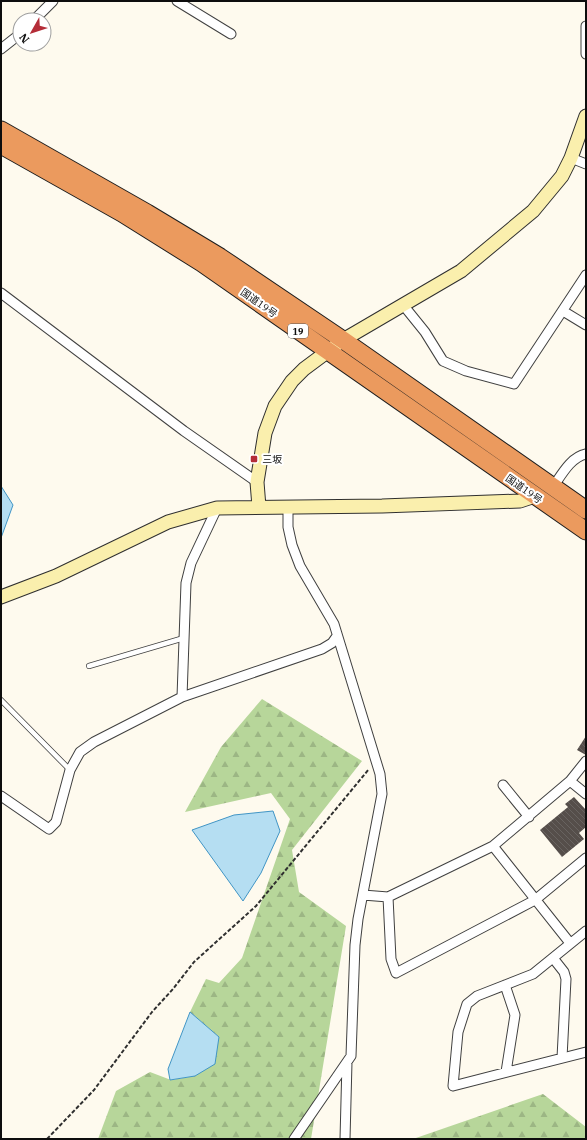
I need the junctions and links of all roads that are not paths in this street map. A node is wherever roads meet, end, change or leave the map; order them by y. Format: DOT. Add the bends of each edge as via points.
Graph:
graph roads {
  1 [pos="54,1"];
  2 [pos="177,1"];
  3 [pos="42,12"];
  4 [pos="586,26"];
  5 [pos="231,34"];
  6 [pos="12,40"];
  7 [pos="1,49"];
  8 [pos="586,54"];
  9 [pos="586,116"];
  10 [pos="1,130"];
  11 [pos="1,145"];
  12 [pos="571,158"];
  13 [pos="586,164"];
  14 [pos="586,275"];
  15 [pos="1,293"];
  16 [pos="404,306"];
  17 [pos="563,311"];
  18 [pos="586,325"];
  19 [pos="343,340"];
  20 [pos="326,351"];
  21 [pos="586,454"];
  22 [pos="257,482"];
  23 [pos="554,487"];
  24 [pos="535,496"];
  25 [pos="259,507"];
  26 [pos="288,507"];
  27 [pos="217,508"];
  28 [pos="586,510"];
  29 [pos="586,531"];
  30 [pos="1,597"];
  31 [pos="338,636"];
  32 [pos="184,638"];
  33 [pos="89,666"];
  34 [pos="182,697"];
  35 [pos="1,700"];
  36 [pos="586,761"];
  37 [pos="70,770"];
  38 [pos="570,782"];
  39 [pos="503,785"];
  40 [pos="586,794"];
  41 [pos="1,796"];
  42 [pos="529,817"];
  43 [pos="493,846"];
  44 [pos="586,858"];
  45 [pos="363,895"];
  46 [pos="388,897"];
  47 [pos="535,900"];
  48 [pos="586,931"];
  49 [pos="570,943"];
  50 [pos="553,958"];
  51 [pos="505,985"];
  52 [pos="586,1052"];
  53 [pos="562,1058"];
  54 [pos="347,1062"];
  55 [pos="506,1072"];
  56 [pos="294,1139"];
  57 [pos="345,1139"];
  1 -- 3 [label="street"];
  2 -- 5 [label="street"];
  4 -- 8 [label="street"];
  6 -- 7 [label="street"];
  9 -- 12 [label="street"];
  10 -- 19 [label="highway, 国道19号 / 19" via="220,257"];
  11 -- 20 [label="highway, 国道19号 / 19" via="122,213 202,262"];
  12 -- 13 [label="street"];
  12 -- 16 [label="street" via="562,176 533,211 461,271"];
  14 -- 17 [label="street"];
  15 -- 22 [label="street" via="184,432"];
  16 -- 17 [label="street" via="425,332 443,361 466,371 514,384"];
  16 -- 19 [label="street"];
  17 -- 18 [label="street"];
  19 -- 20 [label="street"];
  19 -- 23 [label="highway, 国道19号 / 19"];
  20 -- 22 [label="street" via="292,381 275,406 265,433"];
  20 -- 24 [label="highway, 国道19号 / 19"];
  21 -- 23 [label="street" via="579,455 565,469"];
  22 -- 25 [label="street"];
  23 -- 28 [label="highway, 国道19号 / 19"];
  24 -- 26 [label="street" via="520,501"];
  24 -- 29 [label="highway, 国道19号 / 19"];
  25 -- 26 [label="street"];
  25 -- 27 [label="street"];
  26 -- 31 [label="street" via="288,527 300,566 334,624"];
  27 -- 30 [label="street" via="168,522 56,576"];
  27 -- 32 [label="street" via="191,564 186,583"];
  31 -- 34 [label="street" via="322,649"];
  31 -- 45 [label="street" via="380,774 382,794"];
  32 -- 33 [label="lane"];
  32 -- 34 [label="street"];
  34 -- 37 [label="street" via="94,742 80,752"];
  35 -- 37 [label="lane"];
  36 -- 38 [label="street"];
  37 -- 41 [label="street" via="56,822 49,829"];
  38 -- 40 [label="street"];
  38 -- 42 [label="street"];
  39 -- 42 [label="street"];
  42 -- 43 [label="street"];
  43 -- 46 [label="street"];
  43 -- 47 [label="street"];
  44 -- 47 [label="street"];
  45 -- 46 [label="street"];
  45 -- 54 [label="street" via="354,960 351,1056"];
  46 -- 47 [label="street" via="391,959 396,972"];
  47 -- 49 [label="street"];
  48 -- 49 [label="street"];
  49 -- 50 [label="street"];
  50 -- 51 [label="street" via="533,974"];
  50 -- 53 [label="street" via="566,979"];
  51 -- 55 [label="street" via="515,1015"];
  51 -- 55 [label="street" via="477,996 467,1004 458,1032 453,1086"];
  52 -- 53 [label="street"];
  53 -- 55 [label="street"];
  54 -- 56 [label="street"];
  54 -- 57 [label="street"];
}
